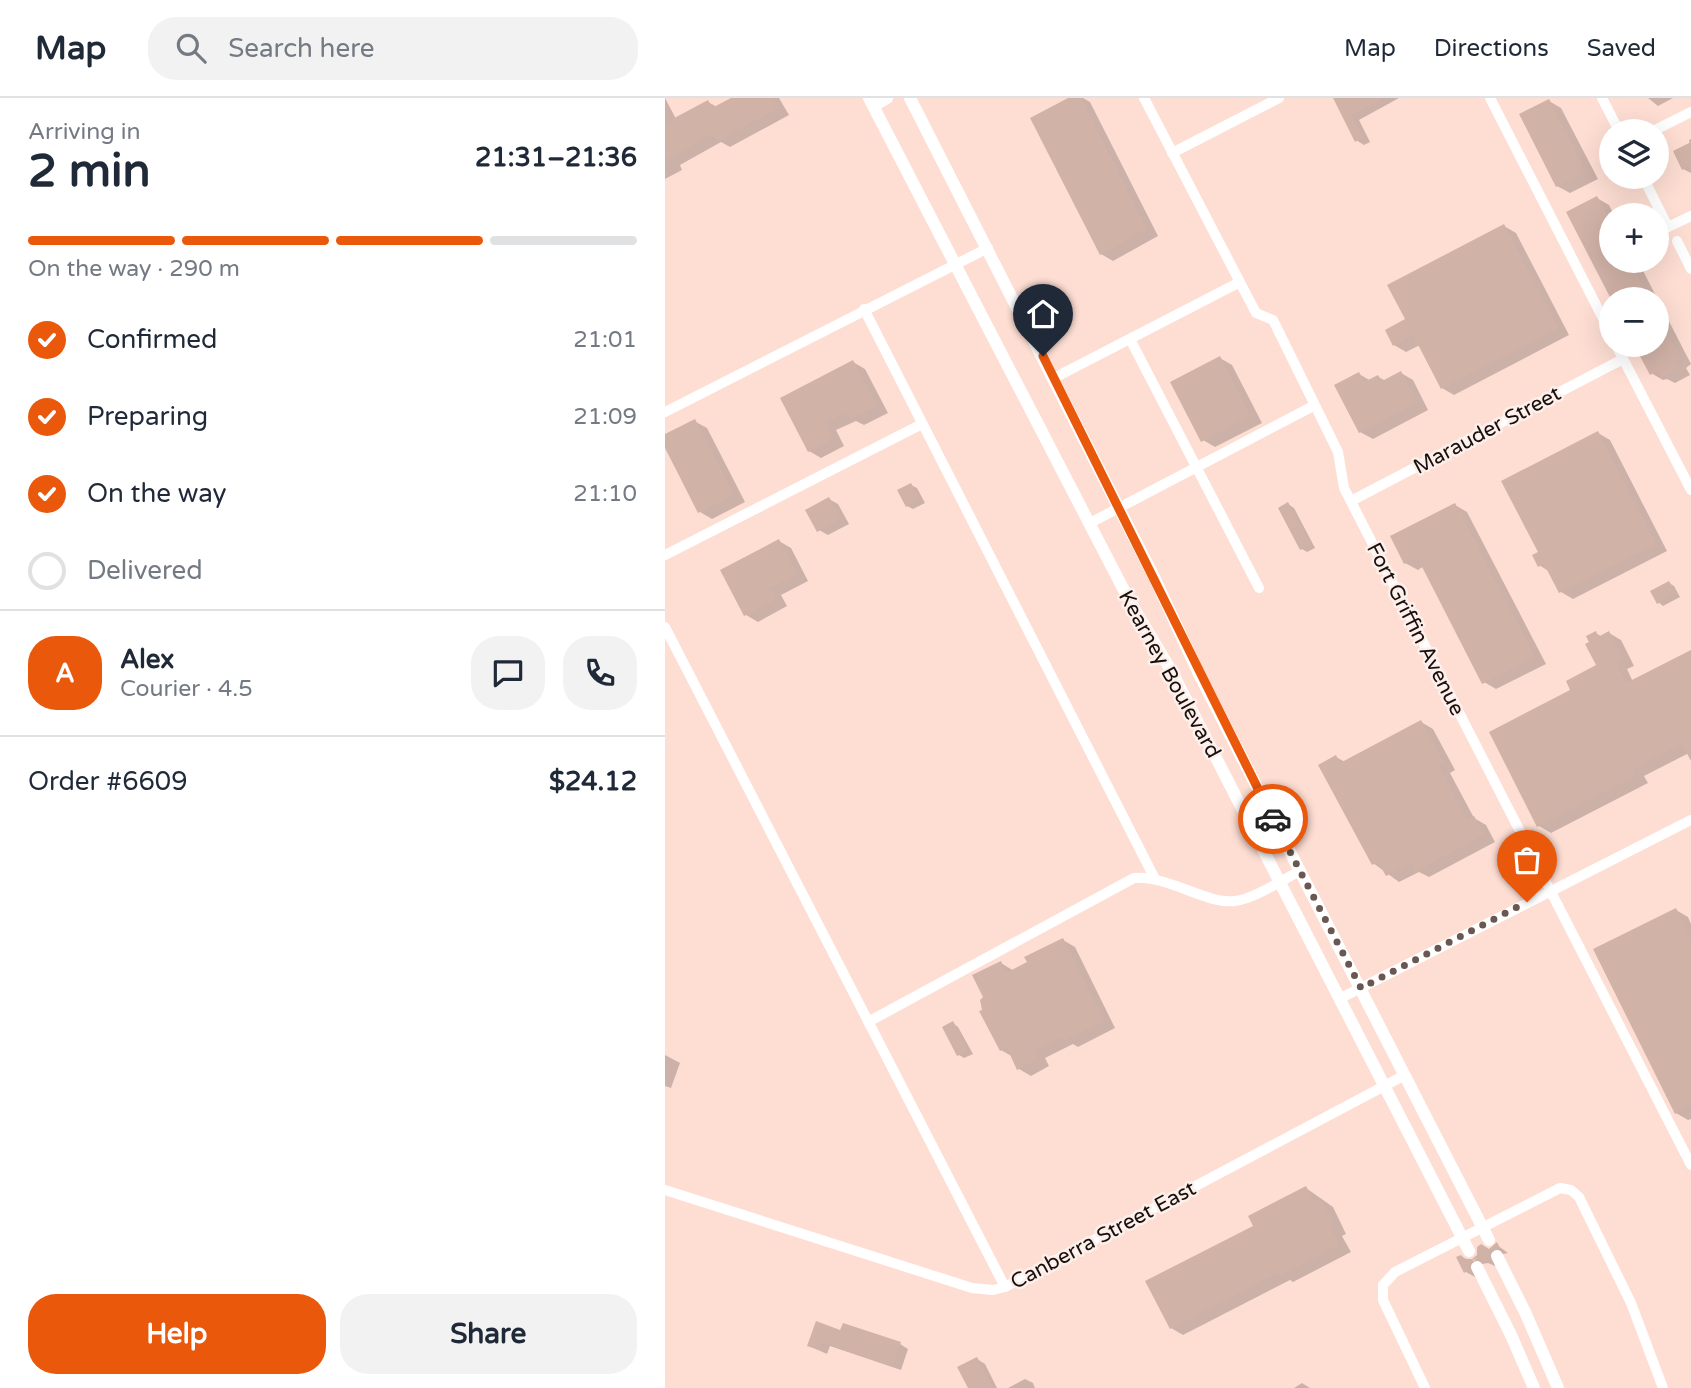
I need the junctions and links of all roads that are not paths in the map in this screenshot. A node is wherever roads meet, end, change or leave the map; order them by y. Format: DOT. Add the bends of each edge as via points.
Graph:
graph roads {
  1 [pos="887,98"];
  2 [pos="910,98"];
  3 [pos="1144,98"];
  4 [pos="1279,98"];
  5 [pos="1490,98"];
  6 [pos="1602,98"];
  7 [pos="871,102"];
  8 [pos="1691,112"];
  9 [pos="1613,119"];
  10 [pos="1669,123"];
  11 [pos="1171,153"];
  12 [pos="1649,189"];
  13 [pos="1691,216"];
  14 [pos="1677,241"];
  15 [pos="988,248"];
  16 [pos="954,264"];
  17 [pos="1691,269"];
  18 [pos="1240,282"];
  19 [pos="864,309"];
  20 [pos="1599,311"];
  21 [pos="1130,339"];
  22 [pos="1623,359"];
  23 [pos="1054,378"];
  24 [pos="1315,405"];
  25 [pos="665,412"];
  26 [pos="922,424"];
  27 [pos="1197,468"];
  28 [pos="1691,490"];
  29 [pos="1351,501"];
  30 [pos="1120,508"];
  31 [pos="1090,523"];
  32 [pos="665,555"];
  33 [pos="1259,588"];
  34 [pos="665,627"];
  35 [pos="1691,821"];
  36 [pos="1300,871"];
  37 [pos="1155,879"];
  38 [pos="1279,881"];
  39 [pos="1551,890"];
  40 [pos="1361,988"];
  41 [pos="1341,999"];
  42 [pos="868,1022"];
  43 [pos="1405,1075"];
  44 [pos="1385,1085"];
  45 [pos="1691,1165"];
  46 [pos="665,1190"];
  47 [pos="1482,1227"];
  48 [pos="1462,1238"];
  49 [pos="1489,1240"];
  50 [pos="1469,1251"];
  51 [pos="1497,1256"];
  52 [pos="1477,1266"];
  53 [pos="1005,1287"];
  54 [pos="1425,1388"];
  55 [pos="1534,1388"];
  56 [pos="1558,1388"];
  57 [pos="1663,1388"];
  1 -- 7 [label="street"];
  2 -- 15 [label="street, Kearney Boulevard"];
  3 -- 11 [label="street, Fort Griffin Avenue"];
  4 -- 11 [label="street"];
  5 -- 20 [label="street"];
  6 -- 9 [label="street"];
  7 -- 16 [label="street, Kearney Boulevard"];
  8 -- 10 [label="street"];
  11 -- 18 [label="street, Fort Griffin Avenue"];
  12 -- 13 [label="street" via="1668,227"];
  14 -- 17 [label="street"];
  15 -- 16 [label="street"];
  15 -- 23 [label="street, Kearney Boulevard"];
  16 -- 19 [label="street"];
  16 -- 31 [label="street, Kearney Boulevard"];
  18 -- 21 [label="street"];
  18 -- 24 [label="street, Fort Griffin Avenue" via="1256,313 1273,320"];
  19 -- 25 [label="street"];
  19 -- 26 [label="street"];
  21 -- 23 [label="street"];
  21 -- 27 [label="street"];
  22 -- 28 [label="street"];
  22 -- 29 [label="street, Marauder Street"];
  23 -- 30 [label="street, Kearney Boulevard"];
  24 -- 27 [label="street"];
  24 -- 29 [label="street, Fort Griffin Avenue" via="1338,452"];
  26 -- 32 [label="street"];
  26 -- 37 [label="street"];
  27 -- 30 [label="street"];
  27 -- 33 [label="street"];
  29 -- 39 [label="street, Fort Griffin Avenue"];
  30 -- 31 [label="street"];
  30 -- 36 [label="street, Kearney Boulevard"];
  31 -- 38 [label="street, Kearney Boulevard"];
  34 -- 42 [label="street"];
  35 -- 39 [label="street"];
  36 -- 38 [label="street"];
  36 -- 40 [label="street, Kearney Boulevard"];
  37 -- 38 [label="street" via="1229,902 1248,898"];
  37 -- 42 [label="street" via="1123,882"];
  38 -- 41 [label="street, Kearney Boulevard"];
  39 -- 40 [label="street"];
  39 -- 45 [label="street, Fort Griffin Avenue"];
  40 -- 41 [label="street"];
  40 -- 43 [label="street, Kearney Boulevard"];
  41 -- 44 [label="street, Kearney Boulevard"];
  42 -- 53 [label="street"];
  43 -- 44 [label="street, Canberra Street East"];
  43 -- 47 [label="street, Kearney Boulevard"];
  44 -- 48 [label="street, Kearney Boulevard"];
  44 -- 53 [label="street, Canberra Street East"];
  46 -- 53 [label="street, Canberra Street East" via="972,1288"];
  47 -- 48 [label="street"];
  47 -- 49 [label="street, Kearney Boulevard"];
  47 -- 57 [label="street" via="1560,1188 1576,1192 1631,1303"];
  48 -- 50 [label="street, Kearney Boulevard"];
  48 -- 54 [label="street" via="1390,1276 1381,1290"];
  51 -- 56 [label="street"];
  52 -- 55 [label="street"];
}
